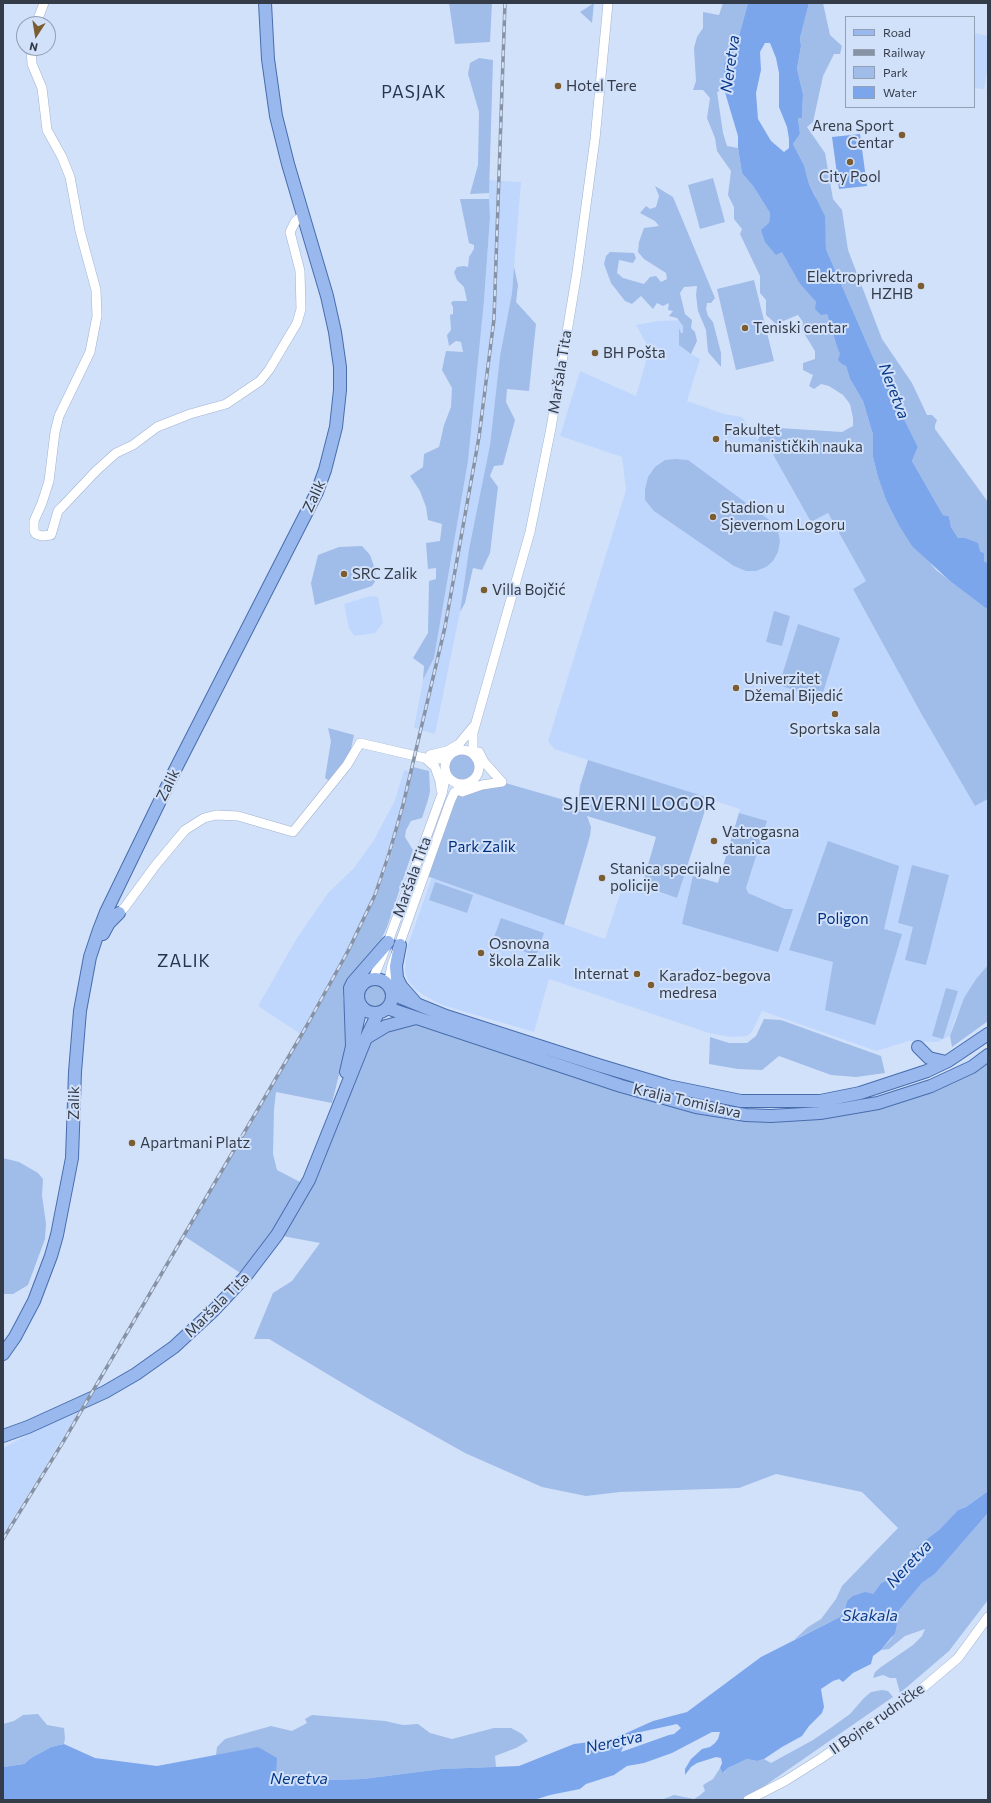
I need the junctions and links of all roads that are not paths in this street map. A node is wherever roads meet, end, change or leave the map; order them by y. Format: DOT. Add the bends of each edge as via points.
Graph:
graph roads {
  1 [pos="44,3"];
  2 [pos="265,3"];
  3 [pos="608,3"];
  4 [pos="39,16"];
  5 [pos="32,56"];
  6 [pos="305,221"];
  7 [pos="476,723"];
  8 [pos="473,733"];
  9 [pos="456,751"];
  10 [pos="422,756"];
  11 [pos="448,757"];
  12 [pos="476,758"];
  13 [pos="433,760"];
  14 [pos="446,773"];
  15 [pos="465,784"];
  16 [pos="441,797"];
  17 [pos="450,802"];
  18 [pos="106,912"];
  19 [pos="119,913"];
  20 [pos="394,944"];
  21 [pos="86,978"];
  22 [pos="373,979"];
  23 [pos="390,989"];
  24 [pos="417,1004"];
  25 [pos="361,1006"];
  26 [pos="382,1011"];
  27 [pos="417,1018"];
  28 [pos="988,1034"];
  29 [pos="366,1038"];
  30 [pos="352,1046"];
  31 [pos="918,1048"];
  32 [pos="988,1055"];
  33 [pos="946,1062"];
  34 [pos="336,1114"];
  35 [pos="3,1354"];
  36 [pos="28,1427"];
  37 [pos="3,1436"];
  38 [pos="3,1443"];
  39 [pos="988,1617"];
  40 [pos="748,1800"];
  1 -- 4 [label="street"];
  2 -- 6 [label="main road, Zalik" via="268,59 276,116"];
  3 -- 7 [label="street, Maršala Tita" via="598,113 577,272 543,474 530,532"];
  5 -- 6 [label="street" via="32,64 42,88 47,130 70,177 80,231 96,290 97,316 90,352 59,416 49,481 34,521 36,534 51,535 58,512 96,470 116,453 133,445 157,427 226,404 260,381 297,323 301,309 300,271 291,240"];
  6 -- 18 [label="main road, Zalik" via="331,310 338,351 339,404 330,454 317,492"];
  7 -- 8 [label="street, Maršala Tita"];
  7 -- 10 [label="street" via="459,744 447,751"];
  7 -- 17 [label="street" via="479,753 502,782 467,790"];
  8 -- 9 [label="street, Maršala Tita"];
  8 -- 12 [label="street, Maršala Tita"];
  9 -- 11 [label="street"];
  9 -- 12 [label="street" via="468,751"];
  10 -- 13 [label="street"];
  10 -- 16 [label="street" via="437,771"];
  10 -- 19 [label="street" via="360,742 347,764 294,832 238,816 216,815 196,822 178,838"];
  11 -- 13 [label="street"];
  11 -- 14 [label="street"];
  12 -- 15 [label="street" via="478,774"];
  13 -- 14 [label="street"];
  14 -- 15 [label="street" via="454,782"];
  14 -- 16 [label="street, Maršala Tita"];
  15 -- 17 [label="street, Maršala Tita" via="454,793"];
  16 -- 20 [label="street, Maršala Tita"];
  17 -- 20 [label="street, Maršala Tita"];
  18 -- 19 [label="street"];
  18 -- 21 [label="main road, Zalik" via="93,948"];
  19 -- 21 [label="main road" via="108,923 91,972"];
  20 -- 22 [label="street, Maršala Tita"];
  20 -- 23 [label="street, Maršala Tita"];
  20 -- 24 [label="main road" via="397,978"];
  20 -- 30 [label="main road" via="353,982 350,988"];
  21 -- 35 [label="main road, Zalik" via="78,1036 72,1158 60,1222 51,1256 34,1301"];
  22 -- 23 [label="main road" via="384,981"];
  22 -- 25 [label="main road" via="360,986 357,997"];
  23 -- 24 [label="main road, Kralja Tomislava"];
  23 -- 26 [label="main road" via="392,999"];
  24 -- 33 [label="main road, Kralja Tomislava" via="446,1016 668,1086 741,1101 820,1101 860,1094"];
  25 -- 26 [label="main road" via="368,1012"];
  25 -- 30 [label="main road, Maršala Tita"];
  26 -- 27 [label="main road, Kralja Tomislava"];
  26 -- 29 [label="main road, Maršala Tita"];
  27 -- 29 [label="main road" via="386,1026"];
  27 -- 32 [label="main road, Kralja Tomislava" via="661,1098 746,1115 805,1115 873,1104 931,1086 972,1067"];
  28 -- 33 [label="main road, Kralja Tomislava"];
  29 -- 34 [label="main road, Maršala Tita"];
  30 -- 34 [label="main road, Maršala Tita"];
  31 -- 33 [label="main road" via="929,1058"];
  34 -- 36 [label="main road, Maršala Tita" via="309,1180 277,1235 245,1277 214,1310 160,1358 122,1383"];
  36 -- 37 [label="main road, Maršala Tita"];
  36 -- 38 [label="main road, Maršala Tita"];
  39 -- 40 [label="street, II Bojne rudničke" via="958,1658 918,1692 820,1759"];
}
